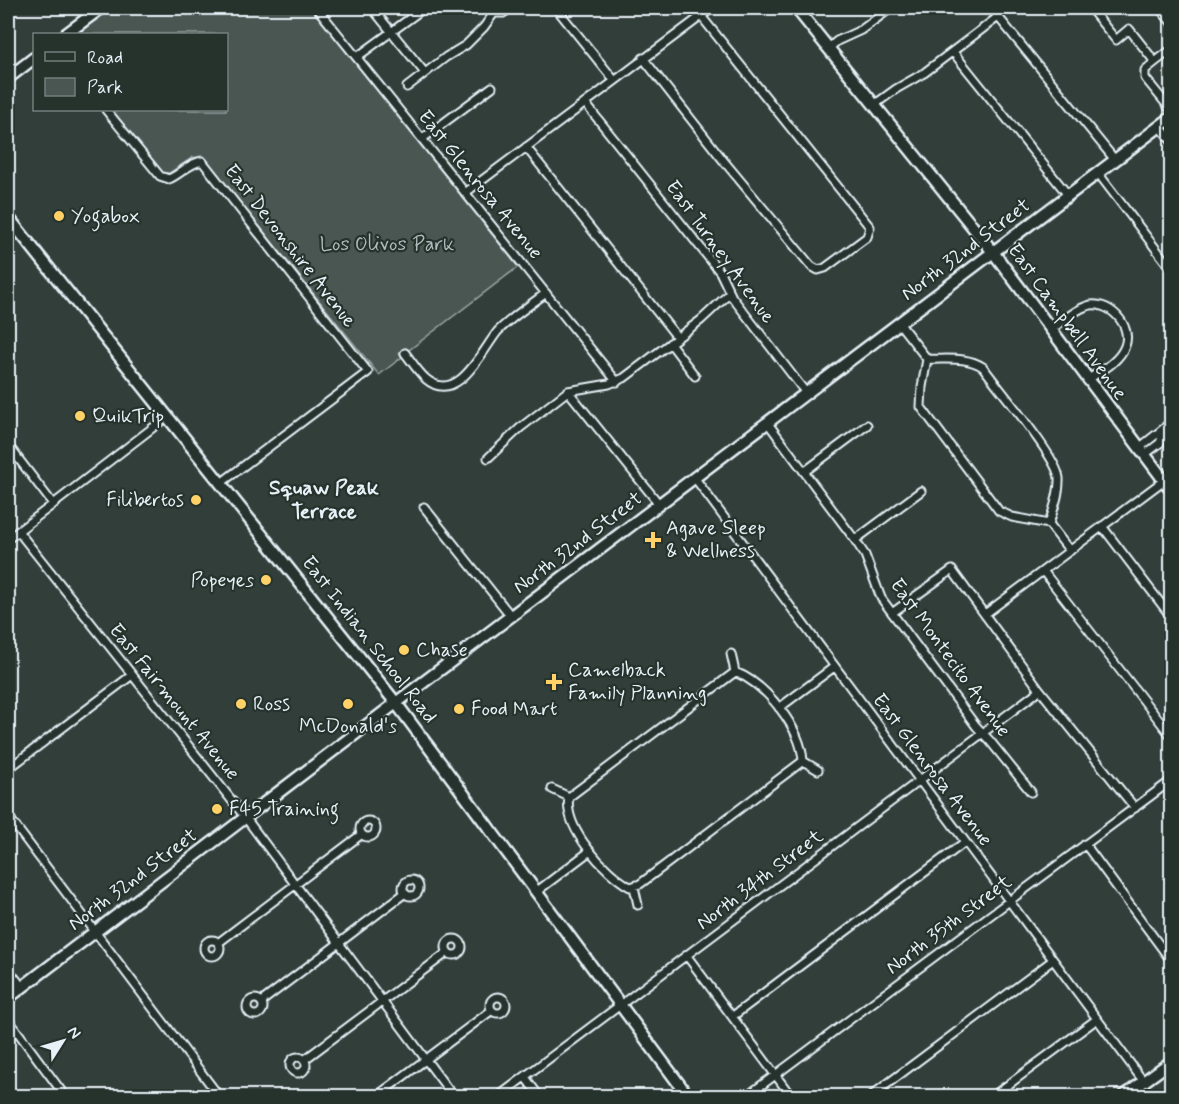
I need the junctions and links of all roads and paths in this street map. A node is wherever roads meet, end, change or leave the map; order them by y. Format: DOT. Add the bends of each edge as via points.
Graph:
graph roads {
  1 [pos="101,8"];
  2 [pos="317,8"];
  3 [pos="372,8"];
  4 [pos="424,8"];
  5 [pos="511,8"];
  6 [pos="556,8"];
  7 [pos="712,8"];
  8 [pos="796,8"];
  9 [pos="891,8"];
  10 [pos="991,8"];
  11 [pos="1090,8"];
  12 [pos="1159,8"];
  13 [pos="493,10"];
  14 [pos="700,16"];
  15 [pos="998,17"];
  16 [pos="1170,19"];
  17 [pos="67,33"];
  18 [pos="391,33"];
  19 [pos="829,48"];
  20 [pos="1172,49"];
  21 [pos="953,52"];
  22 [pos="357,57"];
  23 [pos="643,58"];
  24 [pos="33,59"];
  25 [pos="1155,62"];
  26 [pos="425,73"];
  27 [pos="8,78"];
  28 [pos="614,80"];
  29 [pos="407,87"];
  30 [pos="492,87"];
  31 [pos="585,102"];
  32 [pos="874,105"];
  33 [pos="107,111"];
  34 [pos="1172,111"];
  35 [pos="1172,117"];
  36 [pos="1160,126"];
  37 [pos="422,139"];
  38 [pos="1172,142"];
  39 [pos="526,147"];
  40 [pos="1115,160"];
  41 [pos="1098,173"];
  42 [pos="465,193"];
  43 [pos="1068,195"];
  44 [pos="8,217"];
  45 [pos="993,252"];
  46 [pos="1172,270"];
  47 [pos="546,293"];
  48 [pos="730,293"];
  49 [pos="898,323"];
  50 [pos="1052,330"];
  51 [pos="677,337"];
  52 [pos="670,343"];
  53 [pos="405,353"];
  54 [pos="927,359"];
  55 [pos="695,376"];
  56 [pos="1087,380"];
  57 [pos="617,382"];
  58 [pos="568,391"];
  59 [pos="806,393"];
  60 [pos="168,416"];
  61 [pos="767,422"];
  62 [pos="1169,424"];
  63 [pos="867,425"];
  64 [pos="8,445"];
  65 [pos="1141,451"];
  66 [pos="488,458"];
  67 [pos="804,472"];
  68 [pos="694,477"];
  69 [pos="1163,481"];
  70 [pos="221,483"];
  71 [pos="921,491"];
  72 [pos="1172,491"];
  73 [pos="53,504"];
  74 [pos="658,504"];
  75 [pos="424,507"];
  76 [pos="1049,524"];
  77 [pos="1102,526"];
  78 [pos="18,531"];
  79 [pos="8,539"];
  80 [pos="855,540"];
  81 [pos="1070,551"];
  82 [pos="1044,571"];
  83 [pos="892,613"];
  84 [pos="985,614"];
  85 [pos="511,616"];
  86 [pos="1172,618"];
  87 [pos="731,654"];
  88 [pos="834,667"];
  89 [pos="735,672"];
  90 [pos="132,675"];
  91 [pos="1040,690"];
  92 [pos="396,703"];
  93 [pos="779,708"];
  94 [pos="982,733"];
  95 [pos="1172,737"];
  96 [pos="803,761"];
  97 [pos="8,769"];
  98 [pos="818,770"];
  99 [pos="1172,780"];
  100 [pos="919,781"];
  101 [pos="552,789"];
  102 [pos="1031,792"];
  103 [pos="569,797"];
  104 [pos="1135,808"];
  105 [pos="8,816"];
  106 [pos="245,817"];
  107 [pos="362,834"];
  108 [pos="965,842"];
  109 [pos="1085,844"];
  110 [pos="590,851"];
  111 [pos="295,884"];
  112 [pos="634,887"];
  113 [pos="536,892"];
  114 [pos="405,893"];
  115 [pos="1009,901"];
  116 [pos="638,905"];
  117 [pos="96,931"];
  118 [pos="218,943"];
  119 [pos="339,943"];
  120 [pos="448,952"];
  121 [pos="687,956"];
  122 [pos="1053,960"];
  123 [pos="1172,962"];
  124 [pos="8,969"];
  125 [pos="22,987"];
  126 [pos="8,998"];
  127 [pos="382,1001"];
  128 [pos="261,1002"];
  129 [pos="621,1006"];
  130 [pos="492,1010"];
  131 [pos="732,1016"];
  132 [pos="8,1019"];
  133 [pos="1097,1019"];
  134 [pos="304,1060"];
  135 [pos="426,1060"];
  136 [pos="1172,1061"];
  137 [pos="776,1076"];
  138 [pos="525,1077"];
  139 [pos="1144,1082"];
  140 [pos="65,1096"];
  141 [pos="219,1096"];
  142 [pos="377,1096"];
  143 [pos="453,1096"];
  144 [pos="499,1096"];
  145 [pos="539,1096"];
  146 [pos="688,1096"];
  147 [pos="747,1096"];
  148 [pos="791,1096"];
  149 [pos="871,1096"];
  150 [pos="993,1096"];
  151 [pos="1124,1096"];
  1 -- 17 [label="main road"];
  2 -- 22 [label="street, East Glenrosa Avenue"];
  3 -- 18 [label="street"];
  4 -- 18 [label="street"];
  5 -- 13 [label="street" via="503,13"];
  6 -- 28 [label="street"];
  7 -- 14 [label="street"];
  8 -- 19 [label="main road, East Campbell Avenue"];
  9 -- 19 [label="street"];
  10 -- 15 [label="street"];
  11 -- 25 [label="street" via="1116,40 1129,29"];
  12 -- 16 [label="street"];
  13 -- 26 [label="street" via="484,27 466,45"];
  14 -- 23 [label="street"];
  14 -- 23 [label="street" via="870,227 867,237 825,268 811,267"];
  15 -- 21 [label="street"];
  15 -- 40 [label="street"];
  18 -- 22 [label="street"];
  18 -- 26 [label="street"];
  19 -- 32 [label="main road, East Campbell Avenue"];
  20 -- 25 [label="street"];
  21 -- 32 [label="street"];
  21 -- 43 [label="street"];
  22 -- 37 [label="street, East Glenrosa Avenue"];
  23 -- 28 [label="street"];
  24 -- 27 [label="main road"];
  25 -- 34 [label="street" via="1145,70 1145,78"];
  26 -- 29 [label="street"];
  28 -- 31 [label="street"];
  30 -- 37 [label="street"];
  31 -- 39 [label="street"];
  31 -- 48 [label="street, East Turney Avenue" via="720,272"];
  32 -- 45 [label="main road, East Campbell Avenue"];
  33 -- 70 [label="street, East Devonshire Avenue" via="160,176 169,179 202,161 368,372"];
  35 -- 36 [label="main road, North 32nd Street"];
  36 -- 38 [label="street"];
  36 -- 40 [label="main road, North 32nd Street"];
  37 -- 42 [label="street, East Glenrosa Avenue"];
  39 -- 42 [label="street"];
  39 -- 51 [label="street"];
  40 -- 41 [label="main road, North 32nd Street"];
  41 -- 43 [label="main road, North 32nd Street"];
  41 -- 46 [label="street"];
  42 -- 47 [label="street, East Glenrosa Avenue"];
  43 -- 45 [label="main road, North 32nd Street"];
  44 -- 60 [label="main road, East Indian School Road"];
  45 -- 49 [label="main road, North 32nd Street"];
  45 -- 50 [label="main road, East Campbell Avenue"];
  47 -- 53 [label="street" via="501,329 475,365 454,383 440,386 427,380"];
  47 -- 57 [label="street, East Glenrosa Avenue"];
  48 -- 51 [label="street"];
  48 -- 59 [label="street, East Turney Avenue"];
  49 -- 54 [label="street"];
  49 -- 59 [label="main road, North 32nd Street"];
  50 -- 56 [label="main road, East Campbell Avenue"];
  50 -- 56 [label="street" via="1088,305 1102,305 1118,316 1126,330 1126,344 1119,357"];
  51 -- 52 [label="street"];
  52 -- 55 [label="street"];
  52 -- 57 [label="street"];
  54 -- 76 [label="street" via="921,407 942,436 999,511"];
  54 -- 76 [label="street" via="964,359 983,367 1037,439 1059,477"];
  56 -- 65 [label="main road, East Campbell Avenue"];
  57 -- 58 [label="street"];
  58 -- 66 [label="street"];
  58 -- 74 [label="street"];
  59 -- 61 [label="main road, North 32nd Street"];
  60 -- 70 [label="main road, East Indian School Road"];
  60 -- 73 [label="street"];
  61 -- 67 [label="street, East Montecito Avenue"];
  61 -- 68 [label="main road, North 32nd Street"];
  62 -- 65 [label="street"];
  63 -- 67 [label="street"];
  64 -- 73 [label="street"];
  65 -- 69 [label="main road, East Campbell Avenue"];
  67 -- 80 [label="street, East Montecito Avenue"];
  68 -- 74 [label="main road, North 32nd Street"];
  68 -- 88 [label="street, East Glenrosa Avenue"];
  69 -- 72 [label="main road, East Campbell Avenue"];
  69 -- 77 [label="street"];
  70 -- 92 [label="main road, East Indian School Road"];
  71 -- 80 [label="street"];
  73 -- 78 [label="street"];
  74 -- 85 [label="main road, North 32nd Street"];
  75 -- 85 [label="street"];
  76 -- 81 [label="street"];
  77 -- 81 [label="street"];
  77 -- 86 [label="street"];
  78 -- 79 [label="street"];
  78 -- 90 [label="street, East Fairmount Avenue"];
  80 -- 83 [label="street, East Montecito Avenue" via="881,598"];
  81 -- 82 [label="street"];
  82 -- 84 [label="street"];
  82 -- 95 [label="street"];
  83 -- 84 [label="street" via="952,570"];
  83 -- 94 [label="street, East Montecito Avenue"];
  84 -- 91 [label="street"];
  85 -- 92 [label="main road, North 32nd Street"];
  87 -- 89 [label="street"];
  88 -- 93 [label="street"];
  88 -- 100 [label="street, East Glenrosa Avenue"];
  89 -- 93 [label="street"];
  89 -- 103 [label="street"];
  90 -- 97 [label="street"];
  90 -- 106 [label="street, East Fairmount Avenue"];
  91 -- 94 [label="street, North 34th Street"];
  91 -- 104 [label="street"];
  92 -- 106 [label="main road, North 32nd Street"];
  92 -- 113 [label="main road, East Indian School Road"];
  93 -- 96 [label="street" via="795,733"];
  94 -- 100 [label="street, North 34th Street"];
  94 -- 102 [label="street, East Montecito Avenue"];
  96 -- 98 [label="street"];
  96 -- 112 [label="street"];
  99 -- 104 [label="street, North 35th Street"];
  100 -- 108 [label="street, East Glenrosa Avenue"];
  100 -- 121 [label="street, North 34th Street"];
  101 -- 103 [label="street"];
  103 -- 110 [label="street" via="570,815"];
  104 -- 109 [label="street, North 35th Street"];
  105 -- 117 [label="street"];
  106 -- 111 [label="street, East Fairmount Avenue"];
  106 -- 117 [label="main road, North 32nd Street"];
  107 -- 111 [label="street"];
  108 -- 115 [label="street, East Glenrosa Avenue"];
  108 -- 131 [label="street"];
  109 -- 115 [label="street, North 35th Street"];
  109 -- 123 [label="street"];
  110 -- 112 [label="street" via="608,872"];
  110 -- 113 [label="street"];
  111 -- 118 [label="street"];
  111 -- 119 [label="street, East Fairmount Avenue"];
  112 -- 116 [label="street"];
  113 -- 129 [label="main road, East Indian School Road"];
  114 -- 119 [label="street"];
  115 -- 122 [label="street, East Glenrosa Avenue"];
  115 -- 137 [label="street, North 35th Street"];
  117 -- 125 [label="main road, North 32nd Street"];
  117 -- 141 [label="street"];
  119 -- 127 [label="street, East Fairmount Avenue"];
  119 -- 128 [label="street"];
  120 -- 127 [label="street"];
  121 -- 129 [label="street, North 34th Street"];
  121 -- 131 [label="street"];
  122 -- 133 [label="street, East Glenrosa Avenue"];
  122 -- 149 [label="street"];
  124 -- 125 [label="street"];
  125 -- 126 [label="main road, North 32nd Street"];
  127 -- 134 [label="street"];
  127 -- 135 [label="street, East Fairmount Avenue"];
  129 -- 138 [label="street, North 34th Street"];
  129 -- 146 [label="main road, East Indian School Road"];
  130 -- 135 [label="street"];
  131 -- 137 [label="street"];
  132 -- 140 [label="street"];
  133 -- 139 [label="street, East Glenrosa Avenue"];
  133 -- 150 [label="street"];
  135 -- 142 [label="street"];
  135 -- 143 [label="street, East Fairmount Avenue"];
  136 -- 139 [label="main road"];
  137 -- 147 [label="street, North 35th Street"];
  137 -- 148 [label="street"];
  138 -- 144 [label="street, North 34th Street"];
  138 -- 145 [label="street"];
  139 -- 151 [label="main road"];
}
